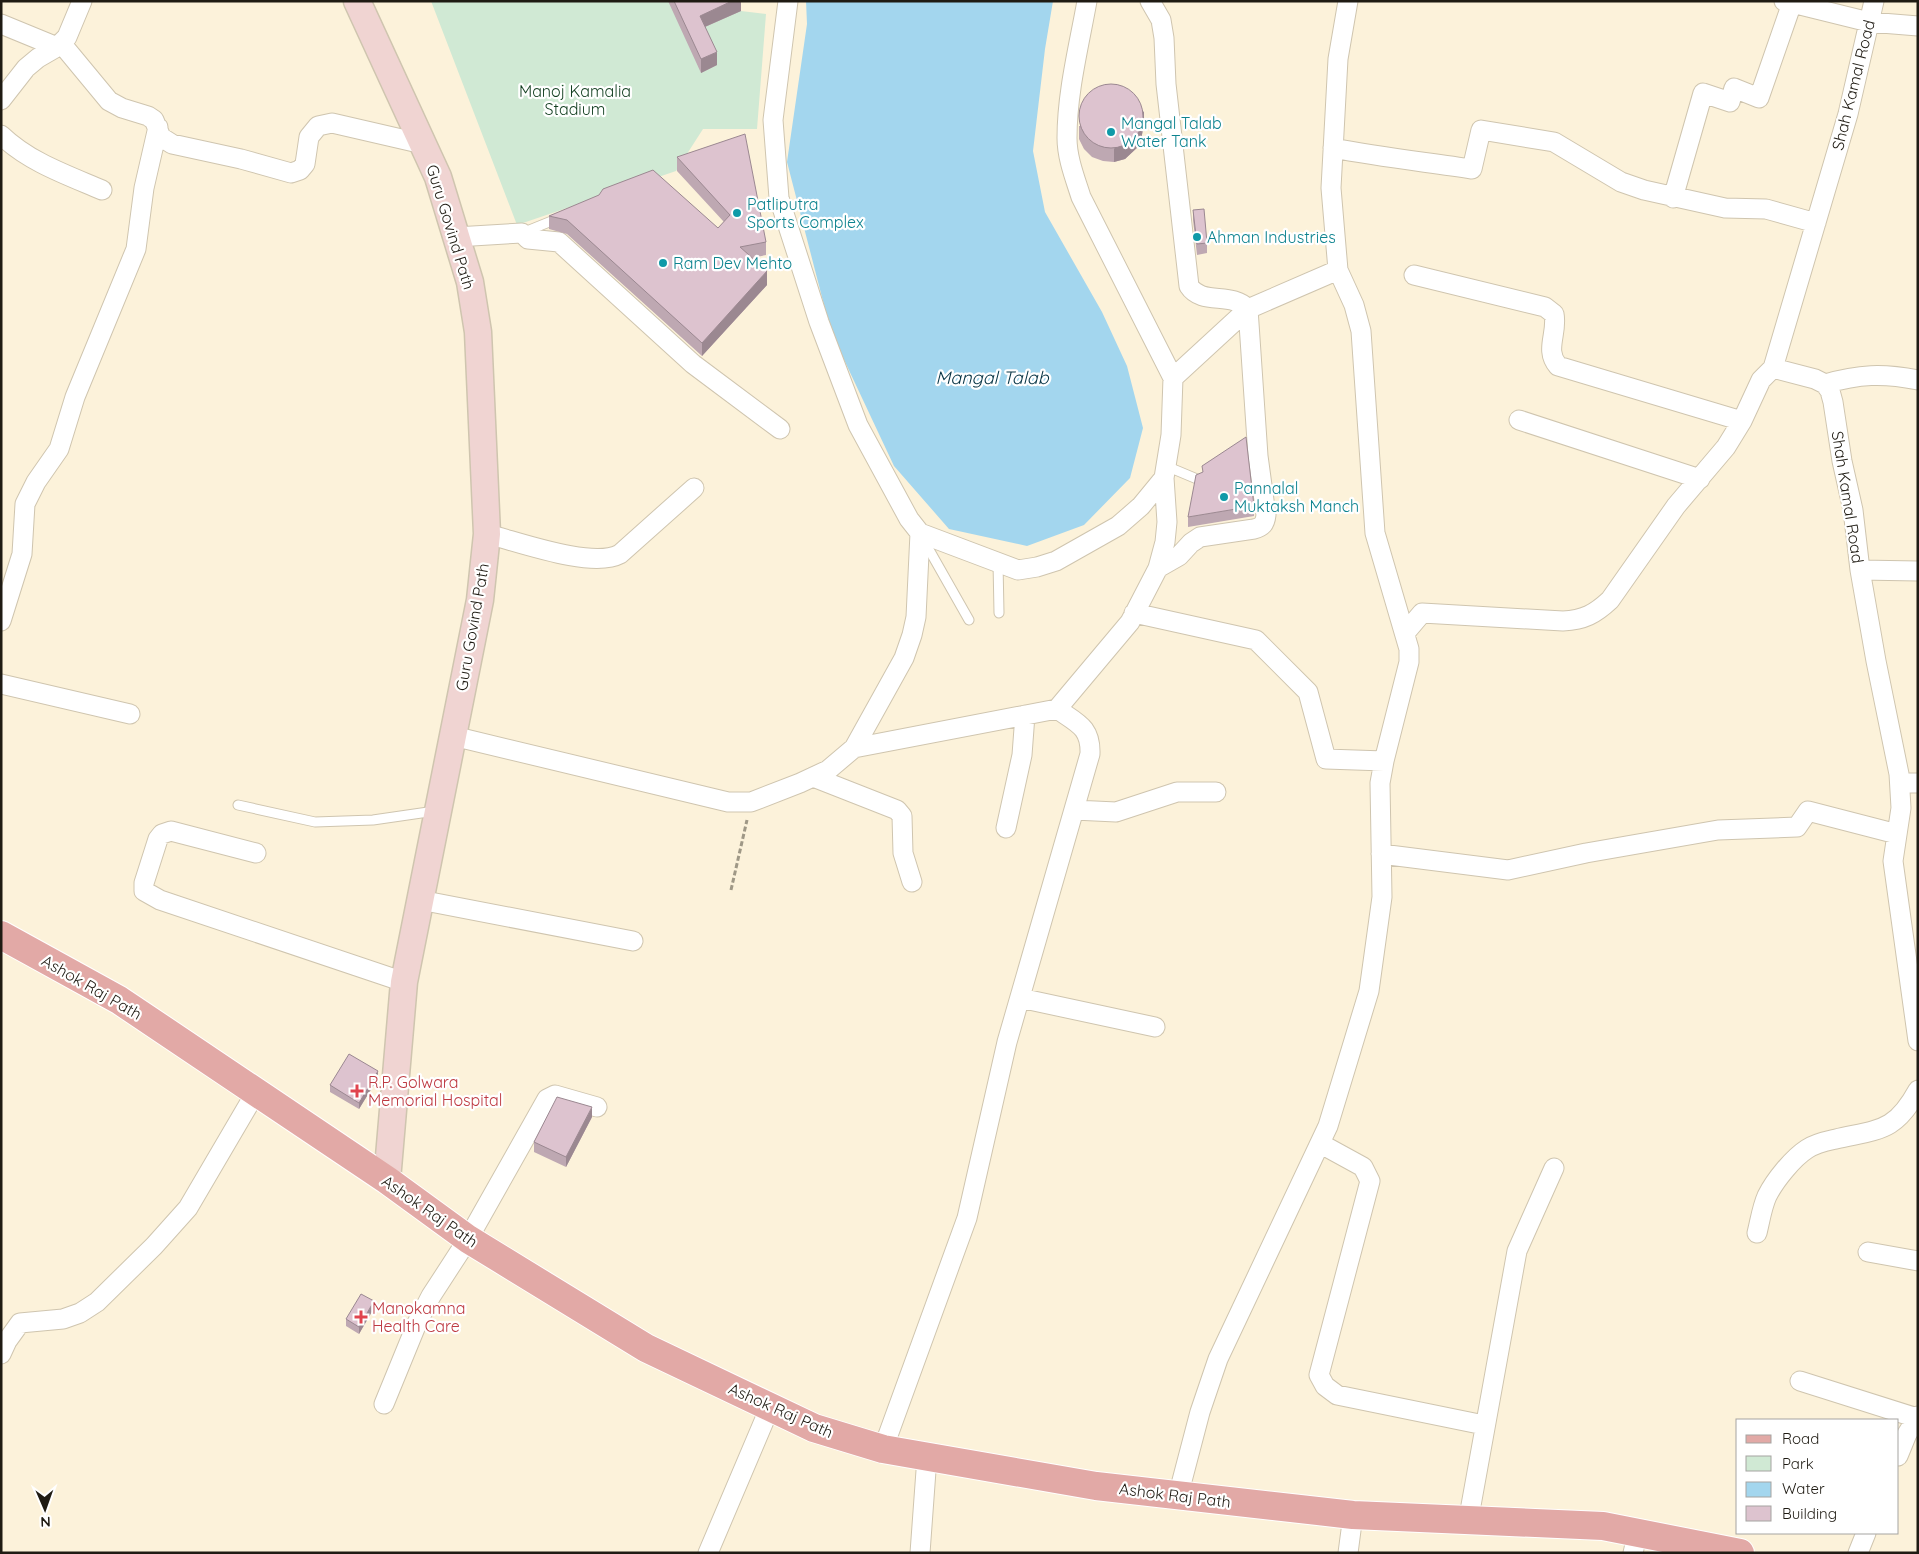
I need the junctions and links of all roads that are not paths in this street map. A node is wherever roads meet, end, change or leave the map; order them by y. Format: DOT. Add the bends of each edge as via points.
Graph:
graph roads {
  1 [pos="82,1"];
  2 [pos="357,1"];
  3 [pos="788,1"];
  4 [pos="1087,1"];
  5 [pos="1150,1"];
  6 [pos="1348,1"];
  7 [pos="1874,1"];
  8 [pos="1788,2"];
  9 [pos="1869,22"];
  10 [pos="1,24"];
  11 [pos="1918,26"];
  12 [pos="59,45"];
  13 [pos="1,100"];
  14 [pos="158,126"];
  15 [pos="1,135"];
  16 [pos="423,144"];
  17 [pos="1333,148"];
  18 [pos="102,190"];
  19 [pos="1674,198"];
  20 [pos="570,214"];
  21 [pos="1816,223"];
  22 [pos="522,233"];
  23 [pos="456,237"];
  24 [pos="1338,270"];
  25 [pos="1414,275"];
  26 [pos="1248,308"];
  27 [pos="1773,368"];
  28 [pos="1173,378"];
  29 [pos="1918,380"];
  30 [pos="1825,384"];
  31 [pos="1519,420"];
  32 [pos="1742,421"];
  33 [pos="780,429"];
  34 [pos="1165,472"];
  35 [pos="1700,478"];
  36 [pos="1197,479"];
  37 [pos="694,488"];
  38 [pos="920,533"];
  39 [pos="487,534"];
  40 [pos="998,562"];
  41 [pos="1158,568"];
  42 [pos="1860,570"];
  43 [pos="1918,571"];
  44 [pos="999,613"];
  45 [pos="1134,613"];
  46 [pos="968,620"];
  47 [pos="1,621"];
  48 [pos="1405,633"];
  49 [pos="1,684"];
  50 [pos="1057,709"];
  51 [pos="130,714"];
  52 [pos="1026,715"];
  53 [pos="453,736"];
  54 [pos="854,748"];
  55 [pos="1384,761"];
  56 [pos="813,777"];
  57 [pos="1909,783"];
  58 [pos="1216,792"];
  59 [pos="238,805"];
  60 [pos="438,810"];
  61 [pos="1074,810"];
  62 [pos="1006,828"];
  63 [pos="1897,834"];
  64 [pos="256,854"];
  65 [pos="1381,854"];
  66 [pos="912,882"];
  67 [pos="420,900"];
  68 [pos="1,935"];
  69 [pos="633,941"];
  70 [pos="404,982"];
  71 [pos="1020,998"];
  72 [pos="1155,1027"];
  73 [pos="1918,1041"];
  74 [pos="1918,1090"];
  75 [pos="256,1092"];
  76 [pos="597,1107"];
  77 [pos="1320,1144"];
  78 [pos="1554,1168"];
  79 [pos="388,1180"];
  80 [pos="1756,1233"];
  81 [pos="468,1239"];
  82 [pos="1868,1252"];
  83 [pos="1918,1261"];
  84 [pos="1,1354"];
  85 [pos="1800,1380"];
  86 [pos="384,1404"];
  87 [pos="770,1407"];
  88 [pos="1917,1417"];
  89 [pos="1484,1425"];
  90 [pos="883,1449"];
  91 [pos="1899,1454"];
  92 [pos="928,1458"];
  93 [pos="1178,1496"];
  94 [pos="1352,1515"];
  95 [pos="1468,1522"];
  96 [pos="1866,1534"];
  97 [pos="1635,1542"];
  98 [pos="708,1553"];
  99 [pos="920,1553"];
  100 [pos="1348,1553"];
  101 [pos="1740,1553"];
  102 [pos="1858,1553"];
  1 -- 12 [label="street" via="73,26"];
  2 -- 16 [label="street, Guru Govind Path"];
  3 -- 38 [label="street" via="773,120 779,198 819,322 858,425"];
  4 -- 28 [label="street" via="1072,81 1067,139 1072,172 1081,197"];
  5 -- 26 [label="street" via="1161,20 1164,38 1166,84 1189,286 1194,293 1233,299"];
  6 -- 17 [label="street" via="1338,59"];
  7 -- 9 [label="street, Shah Kamal Road"];
  8 -- 9 [label="street"];
  8 -- 19 [label="street" via="1758,98 1734,88 1730,102 1703,93"];
  9 -- 11 [label="street"];
  9 -- 21 [label="street, Shah Kamal Road" via="1848,114"];
  10 -- 12 [label="street"];
  12 -- 13 [label="street" via="26,68"];
  12 -- 14 [label="street" via="109,101 148,116"];
  14 -- 16 [label="street" via="161,137 172,144 291,173 305,164 309,137 318,126 332,123"];
  14 -- 47 [label="street" via="144,188 136,250 75,397 58,449 25,504 22,554"];
  15 -- 18 [label="street" via="49,168"];
  16 -- 23 [label="street, Guru Govind Path" via="438,177"];
  17 -- 19 [label="street" via="1472,169 1481,130 1498,131 1554,142 1621,182"];
  17 -- 24 [label="street" via="1331,188"];
  19 -- 21 [label="street" via="1725,208 1766,209"];
  20 -- 22 [label="lane"];
  21 -- 27 [label="street, Shah Kamal Road"];
  22 -- 23 [label="street"];
  22 -- 33 [label="street" via="528,239 559,242 693,364"];
  23 -- 39 [label="street, Guru Govind Path" via="470,282 478,332"];
  24 -- 26 [label="street"];
  24 -- 48 [label="street" via="1354,304 1361,331 1375,533"];
  25 -- 32 [label="street" via="1544,307 1554,314 1556,323 1551,350 1552,359 1558,366"];
  26 -- 28 [label="street"];
  26 -- 41 [label="street" via="1265,522 1254,529 1200,537 1179,556"];
  27 -- 30 [label="street"];
  27 -- 32 [label="street" via="1761,380"];
  28 -- 34 [label="street" via="1171,435"];
  29 -- 30 [label="street" via="1873,374"];
  30 -- 42 [label="street, Shah Kamal Road" via="1833,402 1853,510"];
  31 -- 35 [label="street"];
  32 -- 35 [label="street" via="1726,447"];
  34 -- 36 [label="lane"];
  34 -- 40 [label="street" via="1141,506 1118,526 1056,561 1018,570"];
  34 -- 41 [label="street" via="1167,522"];
  35 -- 48 [label="street" via="1676,506 1610,600 1589,616 1563,621 1422,612"];
  37 -- 39 [label="street" via="620,554 604,560 586,559"];
  38 -- 40 [label="street"];
  38 -- 46 [label="lane"];
  38 -- 54 [label="street" via="916,617 912,635 904,658"];
  39 -- 53 [label="street, Guru Govind Path" via="480,600"];
  40 -- 44 [label="lane"];
  41 -- 45 [label="street"];
  42 -- 43 [label="street"];
  42 -- 57 [label="street, Shah Kamal Road"];
  45 -- 50 [label="street" via="1095,666"];
  45 -- 55 [label="street" via="1256,640 1308,692 1326,759"];
  48 -- 55 [label="street" via="1410,649 1409,662"];
  49 -- 51 [label="street"];
  50 -- 52 [label="street"];
  50 -- 61 [label="street" via="1086,730 1090,740 1090,754"];
  52 -- 54 [label="street"];
  52 -- 62 [label="street" via="1022,755"];
  53 -- 56 [label="street" via="728,802 751,802"];
  53 -- 60 [label="street, Guru Govind Path"];
  54 -- 56 [label="street" via="828,770"];
  55 -- 65 [label="street" via="1379,811"];
  56 -- 66 [label="street" via="897,810 902,816 903,853"];
  57 -- 63 [label="street, Shah Kamal Road"];
  58 -- 61 [label="street" via="1177,792 1116,812"];
  59 -- 60 [label="lane" via="315,822 373,820"];
  60 -- 67 [label="street, Guru Govind Path"];
  61 -- 71 [label="street"];
  63 -- 65 [label="street" via="1808,810 1797,828 1718,830 1508,870"];
  63 -- 73 [label="street, Shah Kamal Road" via="1893,861"];
  64 -- 70 [label="street" via="171,831 158,839 144,890 160,900"];
  65 -- 77 [label="street" via="1382,897 1369,991 1348,1067"];
  67 -- 69 [label="street"];
  67 -- 70 [label="street, Guru Govind Path"];
  68 -- 75 [label="main road, Ashok Raj Path" via="119,1000"];
  70 -- 79 [label="street, Guru Govind Path"];
  71 -- 72 [label="street"];
  71 -- 90 [label="street" via="967,1218"];
  74 -- 80 [label="street" via="1906,1112 1889,1125 1820,1143 1797,1157 1767,1196"];
  75 -- 79 [label="main road, Ashok Raj Path"];
  75 -- 84 [label="street" via="188,1208 154,1246 98,1302 80,1313 64,1319 20,1324"];
  76 -- 81 [label="street" via="555,1095 548,1099"];
  77 -- 89 [label="street" via="1363,1167 1370,1181 1319,1375 1336,1395"];
  77 -- 93 [label="street" via="1218,1359"];
  78 -- 89 [label="street" via="1517,1251"];
  79 -- 81 [label="main road, Ashok Raj Path"];
  81 -- 86 [label="street" via="418,1320"];
  81 -- 87 [label="main road, Ashok Raj Path" via="646,1348"];
  82 -- 83 [label="street"];
  85 -- 88 [label="street"];
  87 -- 90 [label="main road, Ashok Raj Path" via="814,1428"];
  87 -- 98 [label="street"];
  88 -- 91 [label="street"];
  89 -- 95 [label="street"];
  90 -- 92 [label="main road, Ashok Raj Path"];
  92 -- 93 [label="main road, Ashok Raj Path"];
  92 -- 99 [label="street"];
  93 -- 94 [label="main road, Ashok Raj Path"];
  94 -- 95 [label="main road, Ashok Raj Path"];
  94 -- 100 [label="street"];
  95 -- 97 [label="main road, Ashok Raj Path" via="1603,1526"];
  96 -- 102 [label="street"];
  97 -- 101 [label="main road, Ashok Raj Path"];
}
